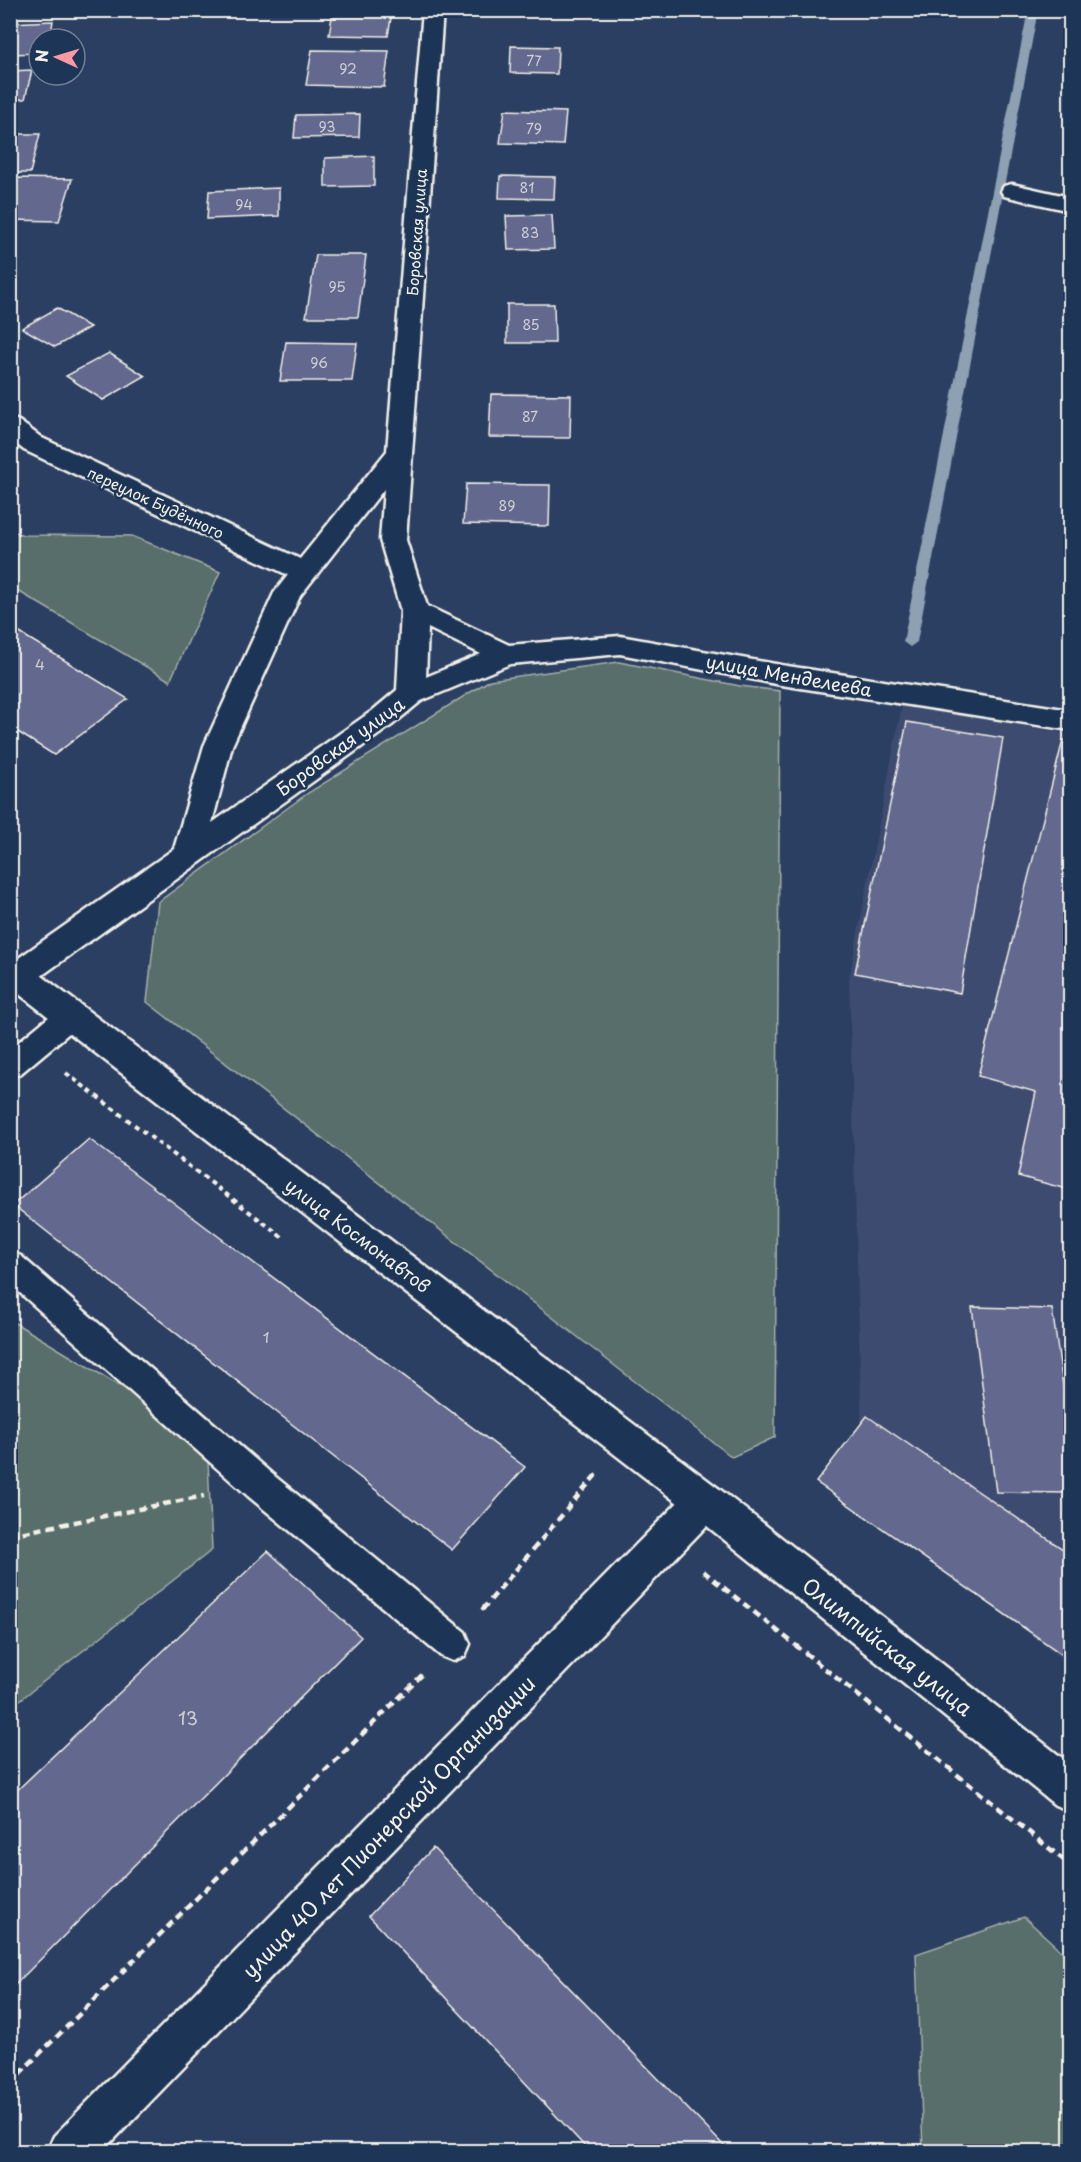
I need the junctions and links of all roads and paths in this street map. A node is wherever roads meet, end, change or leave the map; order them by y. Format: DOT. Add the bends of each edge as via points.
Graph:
graph roads {
  1 [pos="433,10"];
  2 [pos="1012,191"];
  3 [pos="1071,204"];
  4 [pos="10,426"];
  5 [pos="399,453"];
  6 [pos="305,572"];
  7 [pos="415,611"];
  8 [pos="506,655"];
  9 [pos="411,694"];
  10 [pos="1071,720"];
  11 [pos="188,855"];
  12 [pos="15,972"];
  13 [pos="71,1015"];
  14 [pos="10,1066"];
  15 [pos="10,1265"];
  16 [pos="260,1485"];
  17 [pos="705,1501"];
  18 [pos="10,1535"];
  19 [pos="700,1569"];
  20 [pos="453,1644"];
  21 [pos="1071,1790"];
  22 [pos="1071,1865"];
  23 [pos="70,2151"];
  1 -- 5 [label="street, Боровская улица"];
  2 -- 3 [label="street"];
  4 -- 6 [label="street, переулок Будённого" via="33,444"];
  5 -- 6 [label="street"];
  5 -- 7 [label="street, Боровская улица" via="393,540"];
  6 -- 11 [label="street" via="288,593 218,746"];
  7 -- 8 [label="street"];
  7 -- 9 [label="street, Боровская улица"];
  8 -- 9 [label="street, улица Менделеева"];
  8 -- 10 [label="street, улица Менделеева" via="620,645 781,675"];
  9 -- 11 [label="street, Боровская улица"];
  11 -- 12 [label="street, Боровская улица"];
  12 -- 13 [label="street, улица Космонавтов"];
  13 -- 14 [label="lane"];
  13 -- 17 [label="street, улица Космонавтов"];
  15 -- 16 [label="lane"];
  16 -- 18 [label="path"];
  16 -- 20 [label="lane"];
  17 -- 21 [label="street, Олимпийская улица"];
  17 -- 23 [label="street, улица 40 лет Пионерской Организации"];
  19 -- 22 [label="path"];
}
